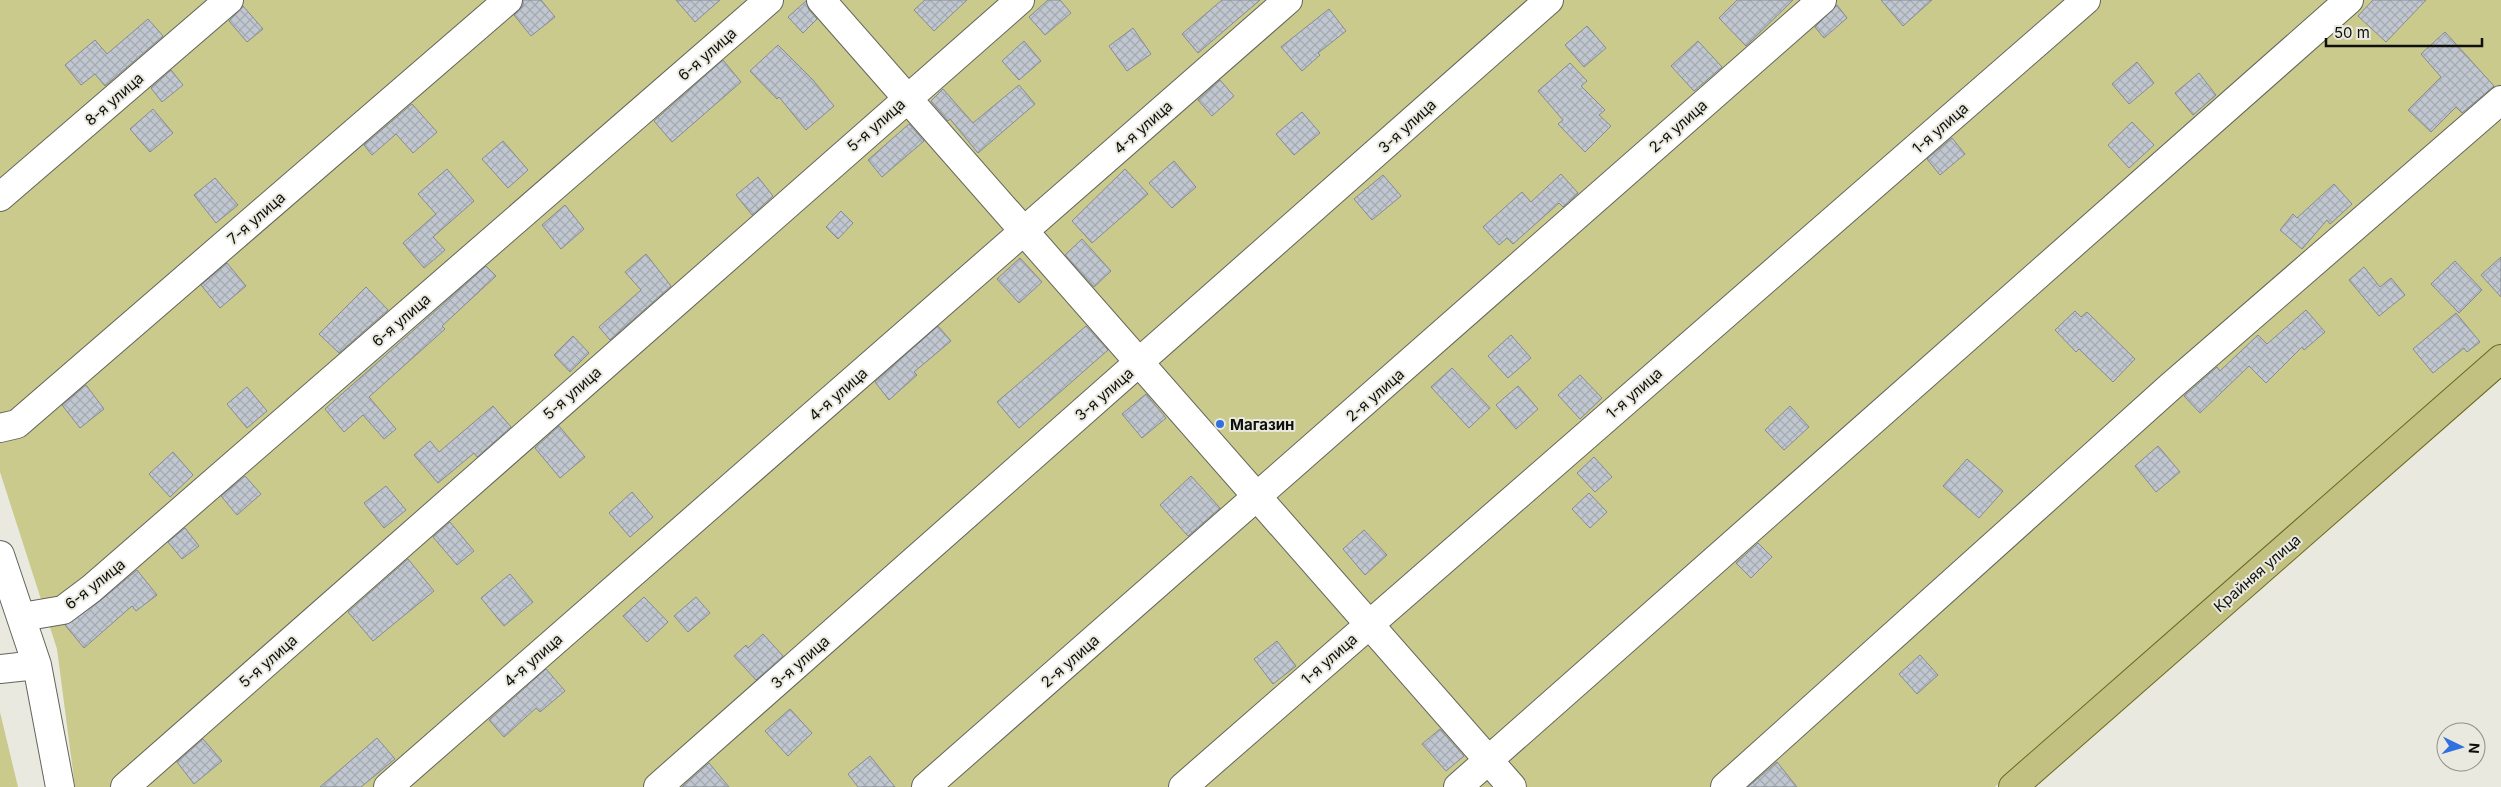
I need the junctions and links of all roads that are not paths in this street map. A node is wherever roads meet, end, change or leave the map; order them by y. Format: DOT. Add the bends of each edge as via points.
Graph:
graph roads {
  1 [pos="229,0"];
  2 [pos="508,0"];
  3 [pos="769,0"];
  4 [pos="821,0"];
  5 [pos="1020,0"];
  6 [pos="1288,0"];
  7 [pos="1549,0"];
  8 [pos="1822,0"];
  9 [pos="2086,0"];
  10 [pos="2349,0"];
  11 [pos="907,98"];
  12 [pos="2501,100"];
  13 [pos="0,197"];
  14 [pos="1023,232"];
  15 [pos="2501,360"];
  16 [pos="1140,362"];
  17 [pos="0,428"];
  18 [pos="1258,497"];
  19 [pos="0,555"];
  20 [pos="22,617"];
  21 [pos="1370,623"];
  22 [pos="37,665"];
  23 [pos="0,669"];
  24 [pos="1488,761"];
  25 [pos="60,787"];
  26 [pos="125,787"];
  27 [pos="388,787"];
  28 [pos="658,787"];
  29 [pos="926,787"];
  30 [pos="1183,787"];
  31 [pos="1458,787"];
  32 [pos="1512,787"];
  33 [pos="1725,787"];
  34 [pos="2013,787"];
  1 -- 13 [label="street, 8-я улица"];
  2 -- 17 [label="street, 7-я улица" via="17,424"];
  3 -- 20 [label="street, 6-я улица" via="91,590 63,610"];
  4 -- 11 [label="street"];
  5 -- 11 [label="street, 5-я улица"];
  6 -- 14 [label="street, 4-я улица"];
  7 -- 16 [label="street, 3-я улица"];
  8 -- 18 [label="street, 2-я улица"];
  9 -- 21 [label="street, 1-я улица"];
  10 -- 24 [label="street"];
  11 -- 14 [label="street"];
  11 -- 26 [label="street, 5-я улица"];
  12 -- 33 [label="street" via="2163,394"];
  14 -- 16 [label="street"];
  14 -- 27 [label="street, 4-я улица"];
  15 -- 34 [label="main road, Крайняя улица"];
  16 -- 18 [label="street"];
  16 -- 28 [label="street, 3-я улица"];
  18 -- 21 [label="street"];
  18 -- 29 [label="street, 2-я улица"];
  19 -- 20 [label="street"];
  20 -- 22 [label="street"];
  21 -- 24 [label="street"];
  21 -- 30 [label="street, 1-я улица"];
  22 -- 23 [label="street"];
  22 -- 25 [label="street"];
  24 -- 31 [label="street"];
  24 -- 32 [label="street"];
}
